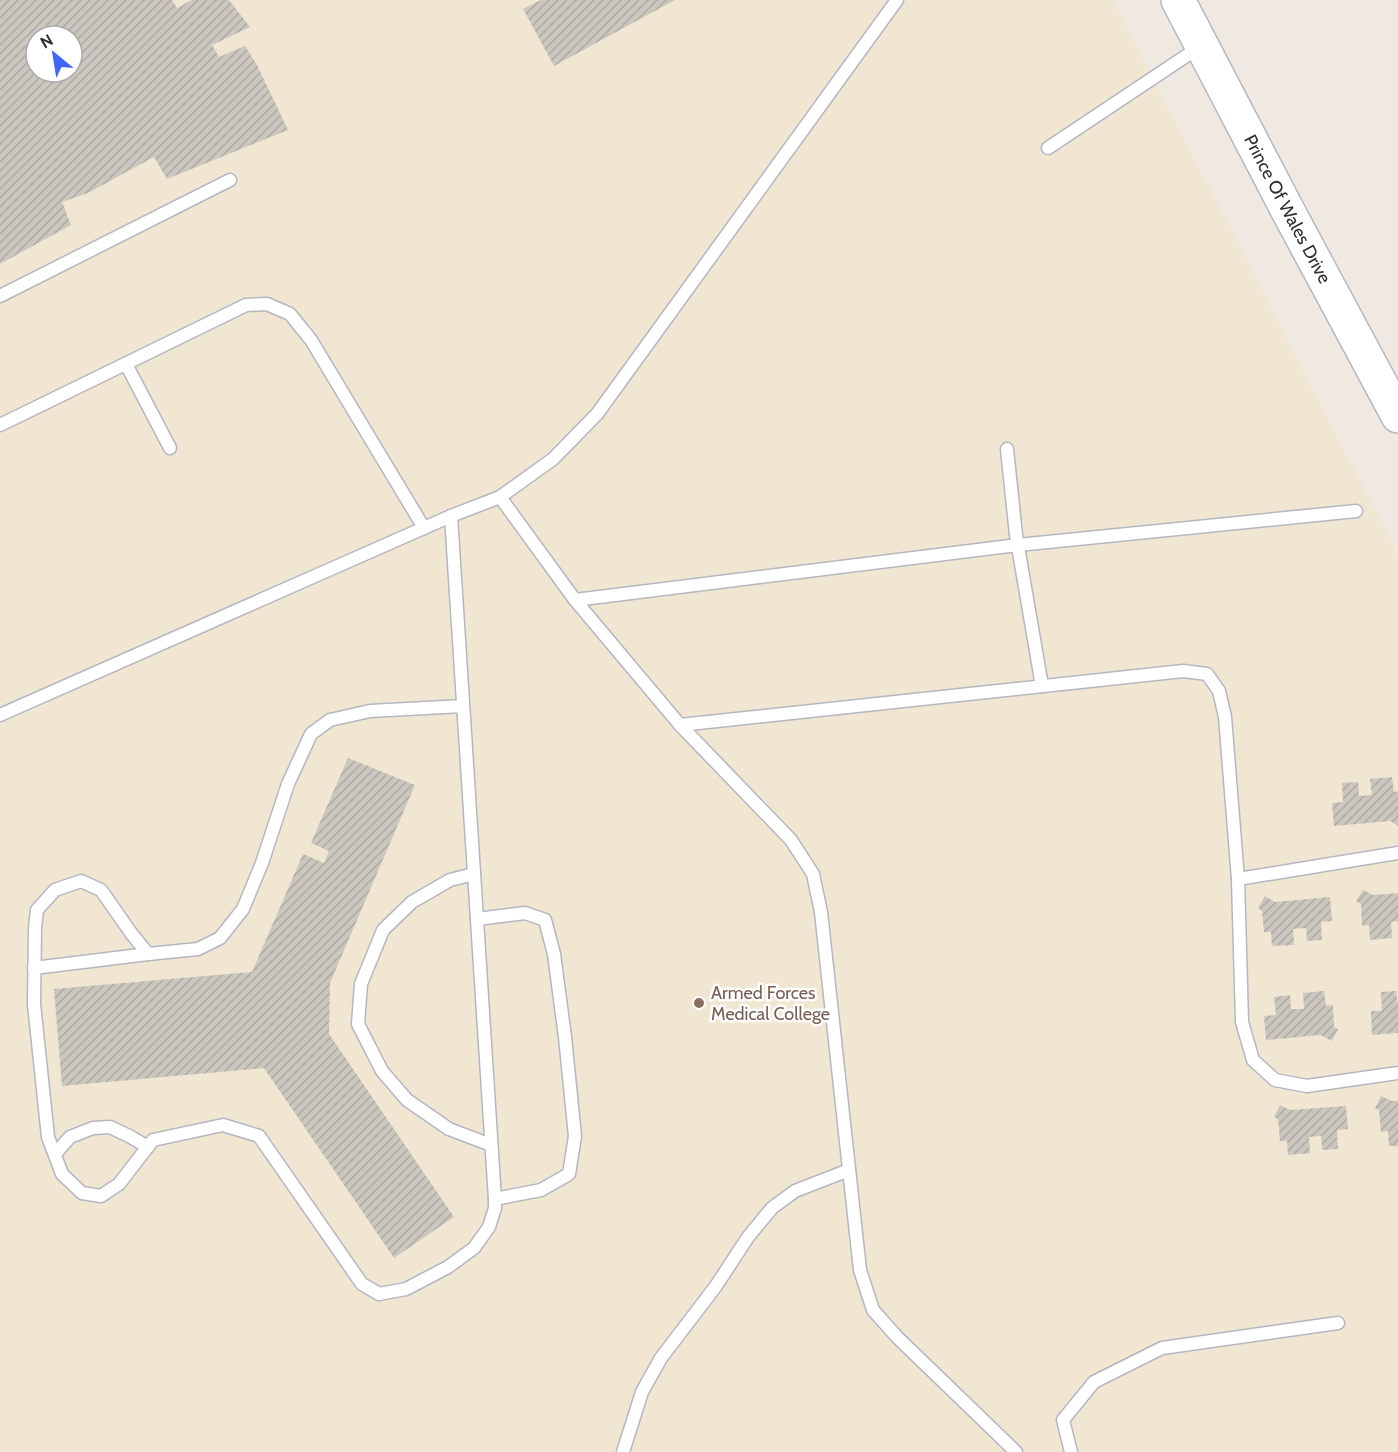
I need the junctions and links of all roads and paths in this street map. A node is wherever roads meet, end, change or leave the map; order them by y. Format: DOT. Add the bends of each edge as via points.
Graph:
graph roads {
  1 [pos="897,0"];
  2 [pos="1178,0"];
  3 [pos="1202,46"];
  4 [pos="1048,148"];
  5 [pos="230,180"];
  6 [pos="0,296"];
  7 [pos="126,364"];
  8 [pos="1398,416"];
  9 [pos="0,425"];
  10 [pos="170,448"];
  11 [pos="1007,449"];
  12 [pos="500,497"];
  13 [pos="1356,511"];
  14 [pos="451,516"];
  15 [pos="424,528"];
  16 [pos="1018,545"];
  17 [pos="575,600"];
  18 [pos="1042,686"];
  19 [pos="463,706"];
  20 [pos="0,715"];
  21 [pos="680,725"];
  22 [pos="1398,853"];
  23 [pos="474,874"];
  24 [pos="1238,879"];
  25 [pos="477,919"];
  26 [pos="148,954"];
  27 [pos="34,968"];
  28 [pos="1398,1073"];
  29 [pos="491,1145"];
  30 [pos="148,1147"];
  31 [pos="55,1154"];
  32 [pos="849,1170"];
  33 [pos="495,1199"];
  34 [pos="1338,1323"];
  35 [pos="624,1452"];
  36 [pos="1016,1452"];
  37 [pos="1071,1452"];
  1 -- 12 [label="lane" via="597,414 553,459"];
  2 -- 3 [label="street, Prince Of Wales Drive"];
  3 -- 4 [label="lane"];
  3 -- 8 [label="street, Prince Of Wales Drive"];
  5 -- 6 [label="lane"];
  7 -- 9 [label="lane"];
  7 -- 10 [label="lane"];
  7 -- 15 [label="lane" via="246,305 267,304 290,314 311,340"];
  11 -- 16 [label="lane"];
  12 -- 14 [label="lane"];
  12 -- 17 [label="lane"];
  13 -- 16 [label="lane"];
  14 -- 15 [label="lane"];
  14 -- 19 [label="lane"];
  15 -- 20 [label="lane"];
  16 -- 17 [label="lane"];
  16 -- 18 [label="lane"];
  17 -- 21 [label="lane"];
  18 -- 21 [label="lane"];
  18 -- 24 [label="lane" via="1183,671 1207,674 1219,691 1225,717"];
  19 -- 23 [label="lane"];
  19 -- 26 [label="lane" via="370,711 330,720 311,734 288,784 243,909 220,938 198,949"];
  21 -- 32 [label="lane" via="791,840 813,874"];
  22 -- 24 [label="lane"];
  23 -- 25 [label="lane"];
  23 -- 29 [label="lane" via="450,880 412,902 383,930 361,984 358,1024 382,1071 407,1100 449,1129"];
  24 -- 28 [label="lane" via="1242,1022 1252,1059 1275,1080 1307,1086"];
  25 -- 29 [label="lane"];
  25 -- 33 [label="lane" via="525,913 545,920 565,1037 575,1136 569,1174 541,1190"];
  26 -- 27 [label="lane"];
  26 -- 27 [label="lane" via="101,890 81,880 55,890 38,910"];
  27 -- 31 [label="lane" via="48,1137"];
  29 -- 33 [label="lane"];
  30 -- 31 [label="lane" via="110,1127 93,1128 70,1137"];
  30 -- 31 [label="lane" via="119,1184 101,1196 82,1193 62,1174"];
  30 -- 33 [label="lane" via="153,1140 222,1125 259,1136 362,1284 379,1294 406,1289 448,1268 474,1248 489,1227"];
  32 -- 35 [label="lane" via="795,1191 772,1208 748,1237 661,1358 642,1392"];
  32 -- 36 [label="lane" via="860,1270 873,1310"];
  34 -- 37 [label="lane" via="1161,1348 1094,1382 1063,1420"];
}
